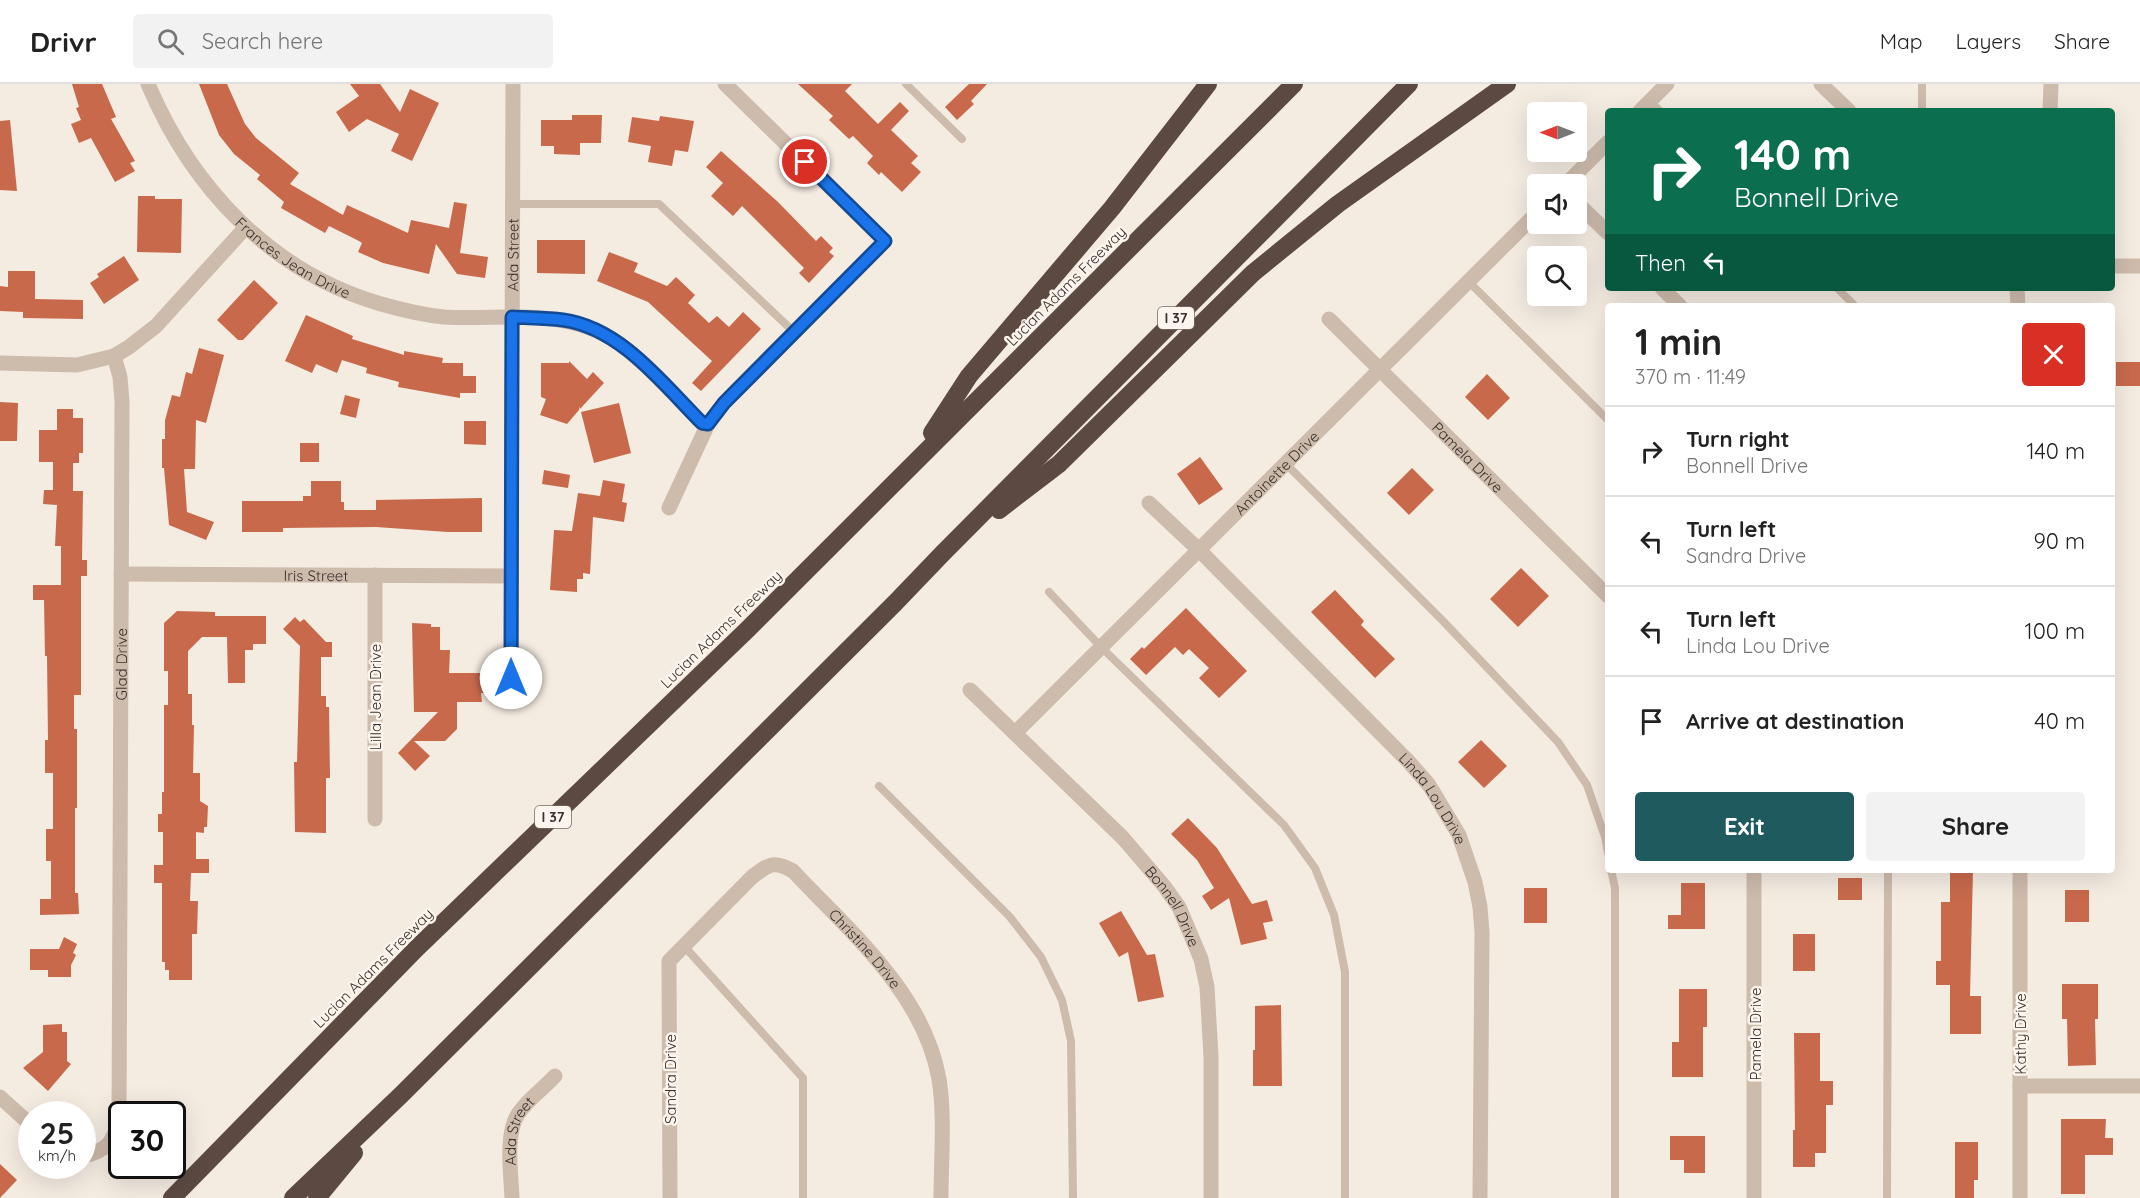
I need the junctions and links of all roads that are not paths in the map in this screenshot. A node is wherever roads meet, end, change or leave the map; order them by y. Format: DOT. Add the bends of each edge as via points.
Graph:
graph roads {
  1 [pos="148,84"];
  2 [pos="513,84"];
  3 [pos="725,84"];
  4 [pos="906,84"];
  5 [pos="1208,84"];
  6 [pos="1294,84"];
  7 [pos="1409,84"];
  8 [pos="1507,84"];
  9 [pos="1667,84"];
  10 [pos="1821,84"];
  11 [pos="1922,84"];
  12 [pos="2051,84"];
  13 [pos="1650,108"];
  14 [pos="1846,108"];
  15 [pos="1922,108"];
  16 [pos="2050,108"];
  17 [pos="962,139"];
  18 [pos="1605,145"];
  19 [pos="1576,174"];
  20 [pos="512,204"];
  21 [pos="1587,213"];
  22 [pos="1527,223"];
  23 [pos="246,227"];
  24 [pos="1605,230"];
  25 [pos="2115,266"];
  26 [pos="2140,266"];
  27 [pos="1468,281"];
  28 [pos="1665,291"];
  29 [pos="1841,291"];
  30 [pos="1677,303"];
  31 [pos="1853,303"];
  32 [pos="512,317"];
  33 [pos="1329,319"];
  34 [pos="795,333"];
  35 [pos="114,356"];
  36 [pos="0,363"];
  37 [pos="1380,369"];
  38 [pos="1605,417"];
  39 [pos="708,424"];
  40 [pos="913,463"];
  41 [pos="1286,464"];
  42 [pos="1149,503"];
  43 [pos="669,508"];
  44 [pos="1198,550"];
  45 [pos="943,553"];
  46 [pos="121,574"];
  47 [pos="375,575"];
  48 [pos="511,576"];
  49 [pos="1049,592"];
  50 [pos="1605,593"];
  51 [pos="1101,647"];
  52 [pos="511,678"];
  53 [pos="970,690"];
  54 [pos="1015,733"];
  55 [pos="879,786"];
  56 [pos="375,819"];
  57 [pos="1605,837"];
  58 [pos="1612,873"];
  59 [pos="1754,873"];
  60 [pos="1888,873"];
  61 [pos="2020,873"];
  62 [pos="684,946"];
  63 [pos="669,961"];
  64 [pos="555,1076"];
  65 [pos="2020,1086"];
  66 [pos="2140,1086"];
  67 [pos="401,1095"];
  68 [pos="0,1097"];
  69 [pos="18,1113"];
  70 [pos="96,1154"];
  71 [pos="196,1174"];
  72 [pos="155,1198"];
  73 [pos="172,1198"];
  74 [pos="293,1198"];
  75 [pos="317,1198"];
  76 [pos="512,1198"];
  77 [pos="670,1198"];
  78 [pos="803,1198"];
  79 [pos="941,1198"];
  80 [pos="1073,1198"];
  81 [pos="1211,1198"];
  82 [pos="1345,1198"];
  83 [pos="1480,1198"];
  84 [pos="1616,1198"];
  85 [pos="1754,1198"];
  86 [pos="1887,1198"];
  87 [pos="2020,1198"];
  1 -- 23 [label="street, Frances Jean Drive" via="179,147 228,212"];
  2 -- 20 [label="street, Ada Street"];
  3 -- 34 [label="street" via="885,241"];
  4 -- 17 [label="lane"];
  5 -- 40 [label="highway" via="1112,208 969,376"];
  6 -- 40 [label="highway, Lucian Adams Freeway / I 37"];
  7 -- 45 [label="highway, I 37"];
  8 -- 45 [label="highway" via="1338,204 1253,273 1059,464"];
  9 -- 13 [label="street"];
  10 -- 14 [label="street"];
  11 -- 15 [label="lane"];
  12 -- 16 [label="street"];
  18 -- 19 [label="street"];
  20 -- 32 [label="street, Ada Street"];
  20 -- 34 [label="lane" via="659,204"];
  21 -- 24 [label="street"];
  22 -- 27 [label="street, Antoinette Drive"];
  23 -- 32 [label="street, Frances Jean Drive" via="327,285 364,299 441,317"];
  23 -- 35 [label="street" via="156,326"];
  25 -- 26 [label="street"];
  27 -- 37 [label="street, Antoinette Drive"];
  27 -- 38 [label="lane"];
  28 -- 30 [label="street"];
  29 -- 31 [label="lane"];
  32 -- 39 [label="street" via="564,320 604,334 628,350 702,423"];
  32 -- 48 [label="street, Ada Street"];
  33 -- 37 [label="street, Pamela Drive"];
  34 -- 39 [label="street"];
  35 -- 36 [label="street" via="77,364"];
  35 -- 46 [label="street, Glad Drive" via="122,400"];
  37 -- 41 [label="street, Antoinette Drive"];
  37 -- 50 [label="street, Pamela Drive"];
  39 -- 43 [label="street"];
  40 -- 71 [label="highway, Lucian Adams Freeway / I 37" via="748,629 467,898"];
  41 -- 44 [label="street, Antoinette Drive"];
  41 -- 57 [label="lane" via="1558,742 1587,785"];
  42 -- 44 [label="street, Linda Lou Drive"];
  44 -- 51 [label="street, Antoinette Drive"];
  44 -- 83 [label="street, Linda Lou Drive" via="1409,762 1429,785 1459,835 1476,882 1482,932"];
  45 -- 67 [label="highway, I 37"];
  46 -- 47 [label="street, Iris Street"];
  46 -- 70 [label="street, Glad Drive" via="119,1119 114,1137"];
  47 -- 48 [label="street, Iris Street"];
  47 -- 56 [label="street, Lilla Jean Drive"];
  48 -- 52 [label="street, Ada Street"];
  49 -- 51 [label="lane"];
  51 -- 54 [label="street, Antoinette Drive"];
  51 -- 82 [label="lane" via="1284,825 1315,868 1334,915 1345,972"];
  53 -- 54 [label="street, Bonnell Drive"];
  54 -- 81 [label="street, Bonnell Drive" via="1123,838 1164,886 1191,933 1203,969 1210,1013"];
  55 -- 80 [label="lane" via="1010,917 1041,957 1062,1000 1071,1041"];
  58 -- 84 [label="lane" via="1615,888"];
  59 -- 85 [label="street, Pamela Drive"];
  60 -- 86 [label="lane"];
  61 -- 65 [label="street, Kathy Drive"];
  62 -- 63 [label="street, Christine Drive"];
  62 -- 78 [label="lane" via="803,1078"];
  62 -- 79 [label="street, Christine Drive" via="765,867 775,864 794,871 892,977 931,1049 941,1097"];
  63 -- 77 [label="street, Sandra Drive"];
  64 -- 76 [label="street, Ada Street" via="519,1113 514,1124"];
  65 -- 66 [label="street"];
  65 -- 87 [label="street, Kathy Drive"];
  67 -- 74 [label="highway, I 37"];
  67 -- 75 [label="highway"];
  68 -- 69 [label="street"];
  71 -- 72 [label="highway"];
  71 -- 73 [label="highway, Lucian Adams Freeway / I 37"];
}
